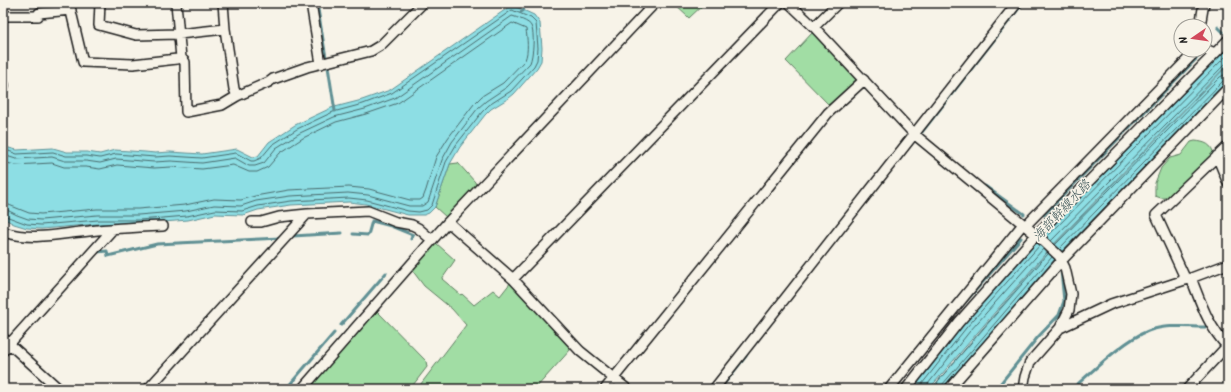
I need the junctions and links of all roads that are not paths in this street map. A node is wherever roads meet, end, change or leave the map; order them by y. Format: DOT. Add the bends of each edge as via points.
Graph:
graph roads {
  1 [pos="100,3"];
  2 [pos="176,3"];
  3 [pos="223,3"];
  4 [pos="311,3"];
  5 [pos="423,3"];
  6 [pos="655,3"];
  7 [pos="780,3"];
  8 [pos="789,3"];
  9 [pos="838,3"];
  10 [pos="1017,3"];
  11 [pos="1204,3"];
  12 [pos="70,6"];
  13 [pos="3,16"];
  14 [pos="1201,18"];
  15 [pos="814,27"];
  16 [pos="225,29"];
  17 [pos="179,34"];
  18 [pos="1228,40"];
  19 [pos="1215,53"];
  20 [pos="181,58"];
  21 [pos="1189,58"];
  22 [pos="321,64"];
  23 [pos="864,80"];
  24 [pos="3,85"];
  25 [pos="1228,88"];
  26 [pos="3,90"];
  27 [pos="237,96"];
  28 [pos="914,134"];
  29 [pos="1228,146"];
  30 [pos="1217,156"];
  31 [pos="1228,183"];
  32 [pos="306,214"];
  33 [pos="252,222"];
  34 [pos="448,222"];
  35 [pos="1024,225"];
  36 [pos="163,226"];
  37 [pos="113,229"];
  38 [pos="3,232"];
  39 [pos="1038,236"];
  40 [pos="432,240"];
  41 [pos="1060,258"];
  42 [pos="1228,264"];
  43 [pos="513,279"];
  44 [pos="1189,279"];
  45 [pos="1060,328"];
  46 [pos="6,341"];
  47 [pos="1228,345"];
  48 [pos="3,351"];
  49 [pos="613,378"];
  50 [pos="59,389"];
  51 [pos="148,389"];
  52 [pos="302,389"];
  53 [pos="605,389"];
  54 [pos="627,389"];
  55 [pos="714,389"];
  56 [pos="888,389"];
  57 [pos="906,389"];
  58 [pos="949,389"];
  59 [pos="1024,389"];
  60 [pos="1187,389"];
  1 -- 17 [label="street" via="98,25 136,35"];
  2 -- 17 [label="street"];
  3 -- 16 [label="street"];
  4 -- 22 [label="street"];
  5 -- 22 [label="street" via="381,45 371,51"];
  6 -- 34 [label="street"];
  7 -- 43 [label="street"];
  8 -- 15 [label="street"];
  9 -- 15 [label="street"];
  10 -- 28 [label="street"];
  11 -- 14 [label="street"];
  12 -- 13 [label="street" via="39,13 38,16"];
  12 -- 20 [label="street" via="83,62 133,64"];
  15 -- 23 [label="street"];
  16 -- 17 [label="street"];
  16 -- 27 [label="street"];
  17 -- 20 [label="street"];
  18 -- 19 [label="street"];
  19 -- 39 [label="street"];
  20 -- 27 [label="street" via="185,62 186,112 222,105"];
  21 -- 35 [label="street"];
  22 -- 27 [label="street" via="273,79"];
  23 -- 28 [label="street"];
  23 -- 49 [label="street" via="828,113"];
  24 -- 26 [label="street"];
  25 -- 41 [label="street"];
  28 -- 35 [label="street"];
  28 -- 55 [label="street"];
  29 -- 30 [label="street"];
  30 -- 31 [label="street"];
  30 -- 44 [label="street" via="1156,215"];
  32 -- 33 [label="street"];
  32 -- 40 [label="street" via="368,211 412,225"];
  32 -- 51 [label="street"];
  34 -- 40 [label="street"];
  34 -- 43 [label="street"];
  35 -- 39 [label="street"];
  35 -- 56 [label="street"];
  36 -- 37 [label="street"];
  37 -- 38 [label="street" via="43,237 22,237"];
  37 -- 46 [label="street"];
  39 -- 41 [label="street"];
  39 -- 57 [label="street" via="959,322"];
  40 -- 52 [label="street"];
  41 -- 45 [label="street" via="1071,294 1069,310"];
  41 -- 58 [label="street"];
  42 -- 44 [label="street"];
  43 -- 49 [label="street" via="580,351"];
  44 -- 45 [label="street" via="1111,304"];
  44 -- 47 [label="street" via="1211,325 1219,338"];
  45 -- 59 [label="street" via="1030,362"];
  46 -- 48 [label="street"];
  46 -- 50 [label="street"];
  47 -- 60 [label="street"];
  49 -- 53 [label="street"];
  49 -- 54 [label="street"];
}
